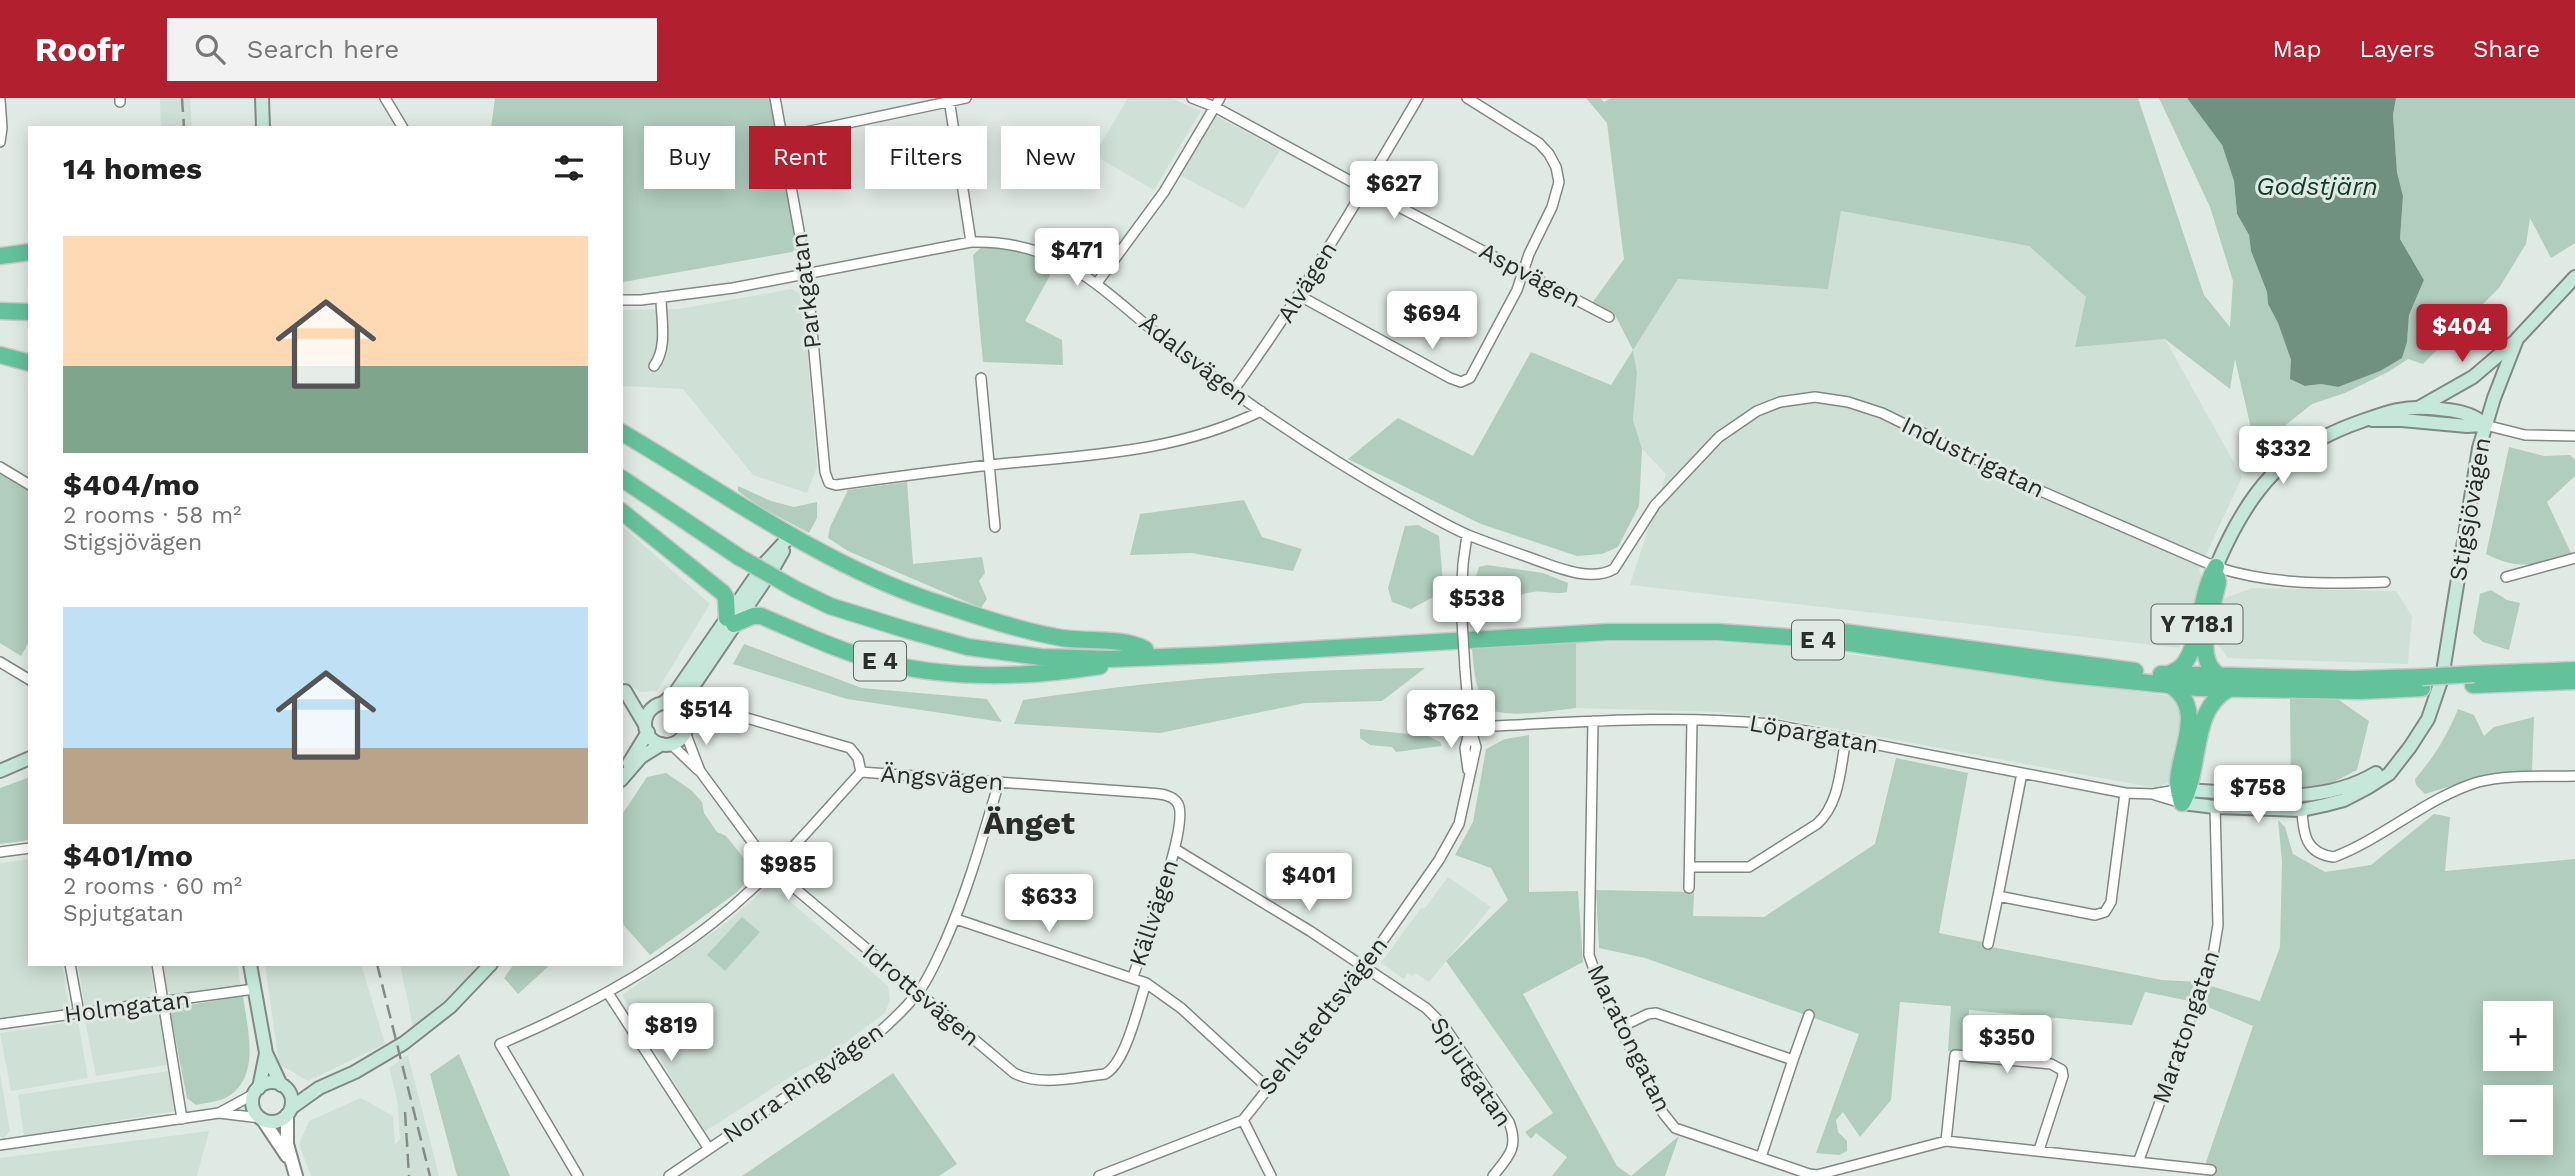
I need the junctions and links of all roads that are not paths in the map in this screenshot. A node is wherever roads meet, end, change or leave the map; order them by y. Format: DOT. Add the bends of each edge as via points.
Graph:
graph roads {
  1 [pos="262,98"];
  2 [pos="386,98"];
  3 [pos="775,98"];
  4 [pos="966,98"];
  5 [pos="1192,98"];
  6 [pos="1418,98"];
  7 [pos="1467,98"];
  8 [pos="0,100"];
  9 [pos="949,100"];
  10 [pos="1218,103"];
  11 [pos="263,126"];
  12 [pos="403,126"];
  13 [pos="780,126"];
  14 [pos="832,126"];
  15 [pos="0,142"];
  16 [pos="791,189"];
  17 [pos="1365,190"];
  18 [pos="971,242"];
  19 [pos="28,252"];
  20 [pos="0,256"];
  21 [pos="1524,271"];
  22 [pos="807,275"];
  23 [pos="2575,277"];
  24 [pos="1097,284"];
  25 [pos="1300,296"];
  26 [pos="661,298"];
  27 [pos="623,300"];
  28 [pos="0,311"];
  29 [pos="28,312"];
  30 [pos="1609,317"];
  31 [pos="2516,340"];
  32 [pos="0,355"];
  33 [pos="28,362"];
  34 [pos="654,366"];
  35 [pos="981,378"];
  36 [pos="1233,391"];
  37 [pos="2420,407"];
  38 [pos="1261,411"];
  39 [pos="2365,420"];
  40 [pos="2485,425"];
  41 [pos="623,433"];
  42 [pos="2575,436"];
  43 [pos="989,465"];
  44 [pos="0,467"];
  45 [pos="623,479"];
  46 [pos="28,484"];
  47 [pos="623,512"];
  48 [pos="995,527"];
  49 [pos="791,535"];
  50 [pos="1467,535"];
  51 [pos="2575,558"];
  52 [pos="1619,563"];
  53 [pos="2216,567"];
  54 [pos="2506,578"];
  55 [pos="2385,582"];
  56 [pos="730,621"];
  57 [pos="908,630"];
  58 [pos="1145,649"];
  59 [pos="1126,657"];
  60 [pos="0,662"];
  61 [pos="2575,670"];
  62 [pos="28,679"];
  63 [pos="2169,680"];
  64 [pos="2473,680"];
  65 [pos="2575,681"];
  66 [pos="2225,682"];
  67 [pos="623,690"];
  68 [pos="659,704"];
  69 [pos="726,712"];
  70 [pos="683,713"];
  71 [pos="1692,720"];
  72 [pos="1593,721"];
  73 [pos="1470,727"];
  74 [pos="647,729"];
  75 [pos="685,732"];
  76 [pos="1846,739"];
  77 [pos="666,744"];
  78 [pos="28,759"];
  79 [pos="2401,759"];
  80 [pos="2,769"];
  81 [pos="700,771"];
  82 [pos="861,772"];
  83 [pos="2022,773"];
  84 [pos="623,776"];
  85 [pos="2575,776"];
  86 [pos="623,777"];
  87 [pos="999,782"];
  88 [pos="2125,793"];
  89 [pos="2153,794"];
  90 [pos="2183,794"];
  91 [pos="2215,807"];
  92 [pos="2302,810"];
  93 [pos="28,848"];
  94 [pos="1175,849"];
  95 [pos="0,852"];
  96 [pos="1690,867"];
  97 [pos="772,869"];
  98 [pos="1689,888"];
  99 [pos="1998,896"];
  100 [pos="956,919"];
  101 [pos="1988,944"];
  102 [pos="70,966"];
  103 [pos="157,966"];
  104 [pos="250,966"];
  105 [pos="489,966"];
  106 [pos="1365,966"];
  107 [pos="1133,977"];
  108 [pos="1146,983"];
  109 [pos="254,989"];
  110 [pos="608,992"];
  111 [pos="919,992"];
  112 [pos="163,1003"];
  113 [pos="79,1013"];
  114 [pos="1810,1015"];
  115 [pos="0,1024"];
  116 [pos="1621,1027"];
  117 [pos="266,1054"];
  118 [pos="1793,1060"];
  119 [pos="284,1087"];
  120 [pos="319,1088"];
  121 [pos="1268,1088"];
  122 [pos="257,1091"];
  123 [pos="289,1111"];
  124 [pos="219,1113"];
  125 [pos="182,1119"];
  126 [pos="262,1119"];
  127 [pos="1243,1121"];
  128 [pos="1946,1142"];
  129 [pos="0,1145"];
  130 [pos="709,1149"];
  131 [pos="2039,1150"];
  132 [pos="1761,1157"];
  133 [pos="2139,1160"];
  134 [pos="2211,1170"];
  135 [pos="294,1171"];
  136 [pos="578,1176"];
  137 [pos="669,1176"];
  138 [pos="1098,1176"];
  139 [pos="1271,1176"];
  140 [pos="1493,1176"];
  1 -- 11 [label="main road"];
  2 -- 12 [label="street"];
  3 -- 13 [label="street, Parkgatan"];
  4 -- 9 [label="street"];
  5 -- 10 [label="street, Aspvägen"];
  6 -- 17 [label="street, Alvägen"];
  7 -- 21 [label="street" via="1539,143 1556,167 1557,193"];
  8 -- 15 [label="street"];
  9 -- 14 [label="street"];
  9 -- 18 [label="street"];
  10 -- 17 [label="street, Aspvägen"];
  10 -- 24 [label="street" via="1164,192"];
  16 -- 22 [label="street, Parkgatan"];
  17 -- 21 [label="street, Aspvägen"];
  17 -- 25 [label="street, Alvägen"];
  18 -- 22 [label="street, Ådalsvägen"];
  18 -- 24 [label="street, Ådalsvägen" via="1023,246 1065,262"];
  19 -- 20 [label="highway"];
  21 -- 25 [label="street" via="1476,368 1461,382"];
  21 -- 30 [label="street, Aspvägen"];
  22 -- 26 [label="street, Ådalsvägen"];
  22 -- 43 [label="street, Parkgatan" via="825,472 831,484"];
  23 -- 31 [label="main road, Stigsjövägen"];
  24 -- 36 [label="street, Ådalsvägen"];
  25 -- 36 [label="street, Alvägen"];
  26 -- 27 [label="street, Ådalsvägen"];
  26 -- 34 [label="street" via="663,336"];
  28 -- 29 [label="highway"];
  31 -- 37 [label="main road" via="2473,377"];
  31 -- 40 [label="main road, Stigsjövägen"];
  32 -- 33 [label="highway"];
  35 -- 43 [label="street"];
  36 -- 38 [label="street, Ådalsvägen"];
  37 -- 39 [label="main road, Y 718.1" via="2392,410"];
  37 -- 40 [label="main road, Y 718.1" via="2471,414"];
  38 -- 43 [label="street" via="1235,424 1160,446"];
  38 -- 50 [label="street, Ådalsvägen" via="1378,486"];
  39 -- 40 [label="main road, Y 718.1"];
  39 -- 53 [label="main road, Y 718.1" via="2307,444 2269,476 2240,516"];
  40 -- 42 [label="street" via="2525,435"];
  40 -- 79 [label="main road, Stigsjövägen" via="2442,678 2428,719"];
  41 -- 49 [label="highway, E 4"];
  43 -- 48 [label="street"];
  44 -- 46 [label="street"];
  45 -- 57 [label="highway, E 4, bridge" via="795,589 830,606"];
  47 -- 56 [label="highway" via="723,593"];
  49 -- 56 [label="main road" via="765,564"];
  49 -- 58 [label="highway, E 4" via="880,581 1021,629 1062,638 1132,643"];
  50 -- 52 [label="street, Ådalsvägen" via="1593,575 1604,574"];
  50 -- 73 [label="street, Sehlstedtsvägen, bridge" via="1461,604"];
  51 -- 54 [label="street"];
  52 -- 53 [label="street, Industrigatan" via="1655,505 1719,437 1757,411 1815,397 1882,413 2054,497"];
  53 -- 55 [label="street, Industrigatan" via="2286,582"];
  53 -- 63 [label="highway, Y 718.1" via="2207,582 2187,659"];
  53 -- 66 [label="highway, Y 718.1" via="2218,582 2204,649 2209,667"];
  56 -- 59 [label="highway, E 4" via="761,617 875,660 953,675 1078,670"];
  56 -- 68 [label="main road" via="679,687"];
  56 -- 70 [label="main road" via="688,694"];
  57 -- 58 [label="highway, E 4" via="1035,647"];
  57 -- 59 [label="highway, E 4" via="1019,655"];
  58 -- 63 [label="highway, E 4" via="1623,622 1703,622 1857,633"];
  59 -- 63 [label="highway, E 4" via="1628,631 1718,632 1829,640 2061,674"];
  60 -- 62 [label="street"];
  61 -- 64 [label="highway, E 4"];
  63 -- 66 [label="highway, E 4"];
  63 -- 90 [label="highway" via="2185,698 2189,712"];
  64 -- 65 [label="highway, E 4"];
  64 -- 66 [label="highway, E 4, bridge"];
  66 -- 90 [label="highway" via="2204,716"];
  67 -- 68 [label="main road"];
  67 -- 74 [label="main road"];
  68 -- 70 [label="main road" via="673,705"];
  68 -- 74 [label="main road" via="647,715"];
  69 -- 82 [label="street" via="850,748"];
  70 -- 75 [label="main road"];
  71 -- 72 [label="street, Löpargatan"];
  71 -- 76 [label="street, Löpargatan" via="1770,724"];
  71 -- 96 [label="street"];
  72 -- 73 [label="street, Löpargatan"];
  72 -- 116 [label="street, Maratongatan" via="1589,955"];
  73 -- 106 [label="street, Sehlstedtsvägen" via="1476,747 1454,835"];
  74 -- 77 [label="main road"];
  74 -- 84 [label="main road"];
  75 -- 77 [label="main road"];
  75 -- 81 [label="street, Idrottsvägen"];
  76 -- 83 [label="street, Löpargatan"];
  76 -- 96 [label="street" via="1833,803 1817,824 1749,867"];
  77 -- 81 [label="street, Idrottsvägen"];
  77 -- 86 [label="main road" via="641,757"];
  78 -- 80 [label="main road"];
  79 -- 90 [label="main road, Stigsjövägen" via="2341,790 2315,795"];
  79 -- 92 [label="main road, Stigsjövägen" via="2389,774 2344,800"];
  81 -- 97 [label="street, Idrottsvägen"];
  82 -- 87 [label="street, Ängsvägen"];
  82 -- 97 [label="street, Ängsvägen"];
  83 -- 88 [label="street, Löpargatan"];
  83 -- 99 [label="street"];
  85 -- 92 [label="street" via="2480,782 2334,857 2307,844"];
  87 -- 94 [label="street, Ängsvägen" via="1171,797 1180,812"];
  87 -- 100 [label="street, Norra Ringvägen"];
  88 -- 89 [label="street, Löpargatan"];
  88 -- 99 [label="street" via="2111,902 2105,912 2095,915"];
  89 -- 90 [label="street, Löpargatan"];
  89 -- 90 [label="street, Löpargatan"];
  90 -- 91 [label="main road, Stigsjövägen"];
  91 -- 92 [label="main road, Stigsjövägen"];
  91 -- 133 [label="street, Maratongatan" via="2218,925 2213,955"];
  93 -- 95 [label="street"];
  94 -- 106 [label="street, Spjutgatan"];
  94 -- 107 [label="street, Källvägen"];
  96 -- 98 [label="street"];
  97 -- 110 [label="street, Ängsvägen" via="732,907"];
  97 -- 111 [label="street, Idrottsvägen"];
  99 -- 101 [label="street"];
  100 -- 107 [label="street"];
  100 -- 111 [label="street, Norra Ringvägen"];
  102 -- 113 [label="street"];
  103 -- 112 [label="street"];
  104 -- 109 [label="main road"];
  105 -- 120 [label="main road" via="450,1007 404,1044"];
  106 -- 121 [label="street, Sehlstedtsvägen"];
  106 -- 140 [label="street, Spjutgatan" via="1436,1016 1509,1122 1513,1146"];
  107 -- 108 [label="street"];
  108 -- 111 [label="street, Idrottsvägen" via="1117,1065 1105,1074 1051,1080 1014,1073"];
  108 -- 121 [label="street" via="1181,1008"];
  109 -- 112 [label="street, Holmgatan"];
  109 -- 117 [label="main road"];
  110 -- 130 [label="street"];
  110 -- 136 [label="street, Ängsvägen" via="500,1044"];
  111 -- 130 [label="street, Norra Ringvägen" via="870,1040"];
  112 -- 113 [label="street, Holmgatan"];
  112 -- 125 [label="street"];
  113 -- 115 [label="street, Holmgatan"];
  114 -- 118 [label="street"];
  116 -- 118 [label="street" via="1656,1013"];
  116 -- 132 [label="street, Maratongatan" via="1663,1113 1675,1128"];
  117 -- 119 [label="main road"];
  117 -- 122 [label="main road"];
  118 -- 132 [label="street"];
  119 -- 120 [label="main road"];
  119 -- 122 [label="main road" via="271,1083"];
  119 -- 123 [label="main road" via="291,1098"];
  120 -- 123 [label="main road"];
  121 -- 127 [label="street, Sehlstedtsvägen"];
  122 -- 124 [label="street"];
  122 -- 126 [label="main road" via="253,1107"];
  123 -- 126 [label="main road" via="276,1122"];
  123 -- 135 [label="street" via="287,1144"];
  124 -- 125 [label="street"];
  124 -- 126 [label="street"];
  125 -- 129 [label="street"];
  126 -- 135 [label="street"];
  127 -- 138 [label="street, Sehlstedtsvägen"];
  127 -- 139 [label="street"];
  128 -- 131 [label="street, Maratongatan"];
  128 -- 131 [label="street" via="1955,1055 2051,1064 2062,1070"];
  128 -- 132 [label="street, Maratongatan" via="1817,1175"];
  130 -- 137 [label="street, Norra Ringvägen"];
  131 -- 133 [label="street, Maratongatan"];
  133 -- 134 [label="street, Maratongatan"];
}
